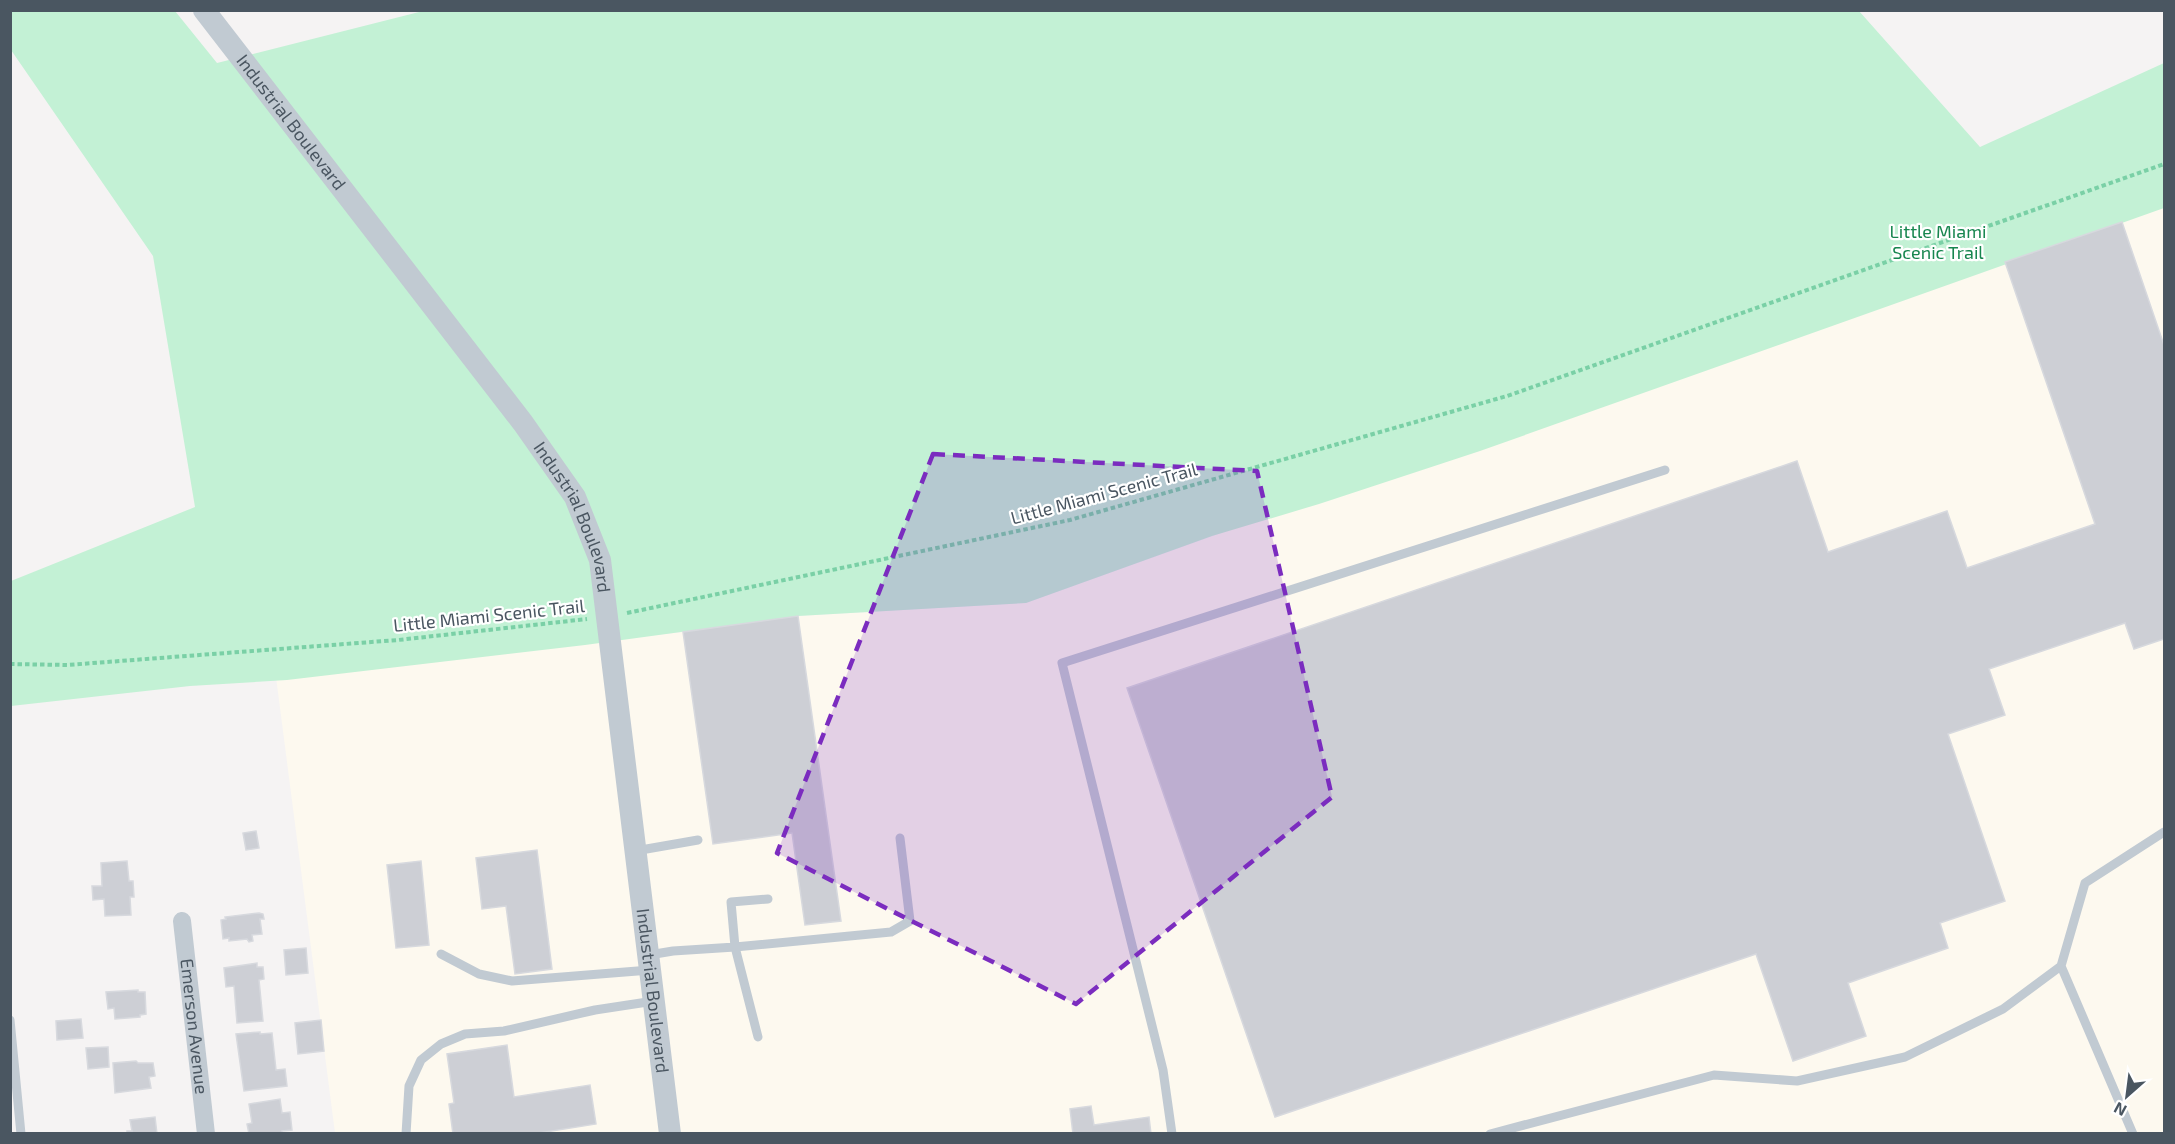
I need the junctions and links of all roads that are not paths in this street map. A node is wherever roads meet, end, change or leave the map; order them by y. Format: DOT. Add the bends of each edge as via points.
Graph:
graph roads {
  1 [pos="204,10"];
  2 [pos="1665,470"];
  3 [pos="2164,832"];
  4 [pos="900,838"];
  5 [pos="699,840"];
  6 [pos="635,851"];
  7 [pos="768,899"];
  8 [pos="182,921"];
  9 [pos="735,946"];
  10 [pos="441,954"];
  11 [pos="649,963"];
  12 [pos="2061,966"];
  13 [pos="654,1001"];
  14 [pos="10,1020"];
  15 [pos="758,1037"];
  16 [pos="21,1134"];
  17 [pos="206,1134"];
  18 [pos="406,1134"];
  19 [pos="670,1134"];
  20 [pos="1172,1134"];
  21 [pos="1491,1134"];
  22 [pos="2133,1134"];
  1 -- 6 [label="street, Industrial Boulevard" via="523,423 575,497 600,560"];
  2 -- 20 [label="lane" via="1062,663 1163,1070"];
  3 -- 12 [label="lane" via="2085,883"];
  4 -- 9 [label="lane" via="909,921 891,932"];
  5 -- 6 [label="lane"];
  6 -- 11 [label="street, Industrial Boulevard"];
  7 -- 9 [label="lane" via="731,902"];
  8 -- 17 [label="street, Emerson Avenue"];
  9 -- 11 [label="lane" via="673,951"];
  9 -- 15 [label="lane"];
  10 -- 11 [label="lane" via="479,974 512,981"];
  11 -- 13 [label="street, Industrial Boulevard"];
  12 -- 21 [label="lane" via="2003,1009 1905,1057 1797,1081 1714,1076"];
  12 -- 22 [label="lane"];
  13 -- 18 [label="lane" via="504,1031 465,1034 441,1044 421,1060 409,1086"];
  13 -- 19 [label="street, Industrial Boulevard"];
  14 -- 16 [label="lane"];
}
